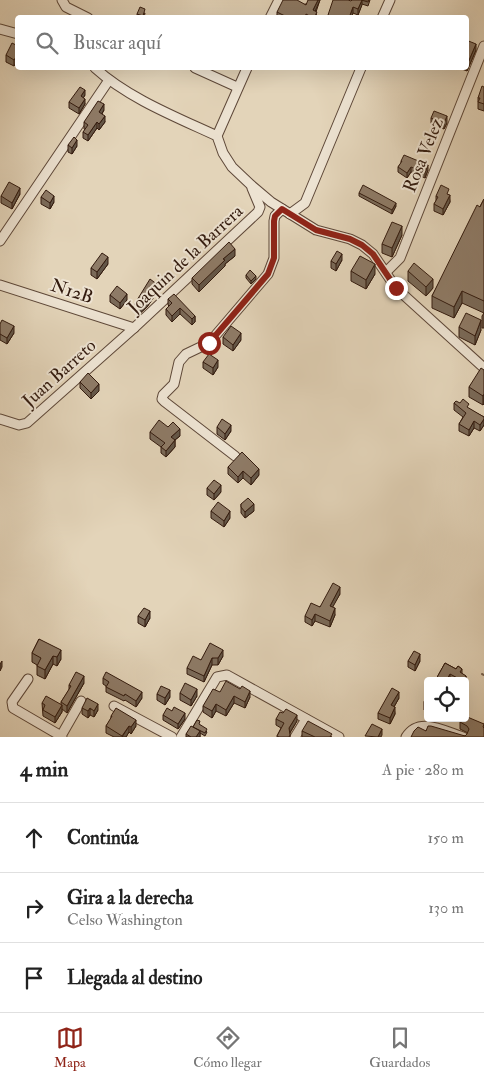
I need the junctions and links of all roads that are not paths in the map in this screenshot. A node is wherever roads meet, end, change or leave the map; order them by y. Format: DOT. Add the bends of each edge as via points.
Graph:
graph roads {
  1 [pos="62,0"];
  2 [pos="279,0"];
  3 [pos="390,0"];
  4 [pos="82,15"];
  5 [pos="272,15"];
  6 [pos="383,15"];
  7 [pos="0,29"];
  8 [pos="15,33"];
  9 [pos="484,46"];
  10 [pos="97,70"];
  11 [pos="199,70"];
  12 [pos="246,70"];
  13 [pos="360,70"];
  14 [pos="108,80"];
  15 [pos="237,87"];
  16 [pos="217,136"];
  17 [pos="251,185"];
  18 [pos="286,211"];
  19 [pos="0,242"];
  20 [pos="386,272"];
  21 [pos="0,285"];
  22 [pos="134,328"];
  23 [pos="484,368"];
  24 [pos="0,419"];
  25 [pos="235,456"];
  26 [pos="28,679"];
  27 [pos="81,701"];
  28 [pos="114,706"];
  29 [pos="306,719"];
  30 [pos="62,736"];
  31 [pos="172,737"];
  32 [pos="181,737"];
  33 [pos="295,737"];
  34 [pos="339,737"];
  35 [pos="406,737"];
  36 [pos="463,737"];
  1 -- 4 [label="street" via="66,7"];
  2 -- 5 [label="street"];
  3 -- 6 [label="street"];
  7 -- 8 [label="street"];
  9 -- 20 [label="street, Rosa Velez" via="400,258"];
  10 -- 14 [label="street"];
  11 -- 15 [label="street"];
  12 -- 15 [label="street"];
  13 -- 18 [label="street" via="305,203"];
  14 -- 16 [label="street" via="170,115"];
  14 -- 19 [label="street"];
  15 -- 16 [label="street"];
  16 -- 17 [label="street" via="232,168"];
  17 -- 18 [label="street"];
  17 -- 22 [label="street, Joaquin de la Barrera" via="260,207 258,212"];
  18 -- 20 [label="street" via="316,230 362,245"];
  18 -- 25 [label="street" via="275,216 274,258 268,274 209,343 186,354 179,362 174,384 162,399"];
  20 -- 23 [label="street" via="396,288"];
  21 -- 22 [label="street, N12B"];
  22 -- 24 [label="street, Juan Barreto" via="27,423 19,425"];
  26 -- 30 [label="street" via="12,702 13,708"];
  27 -- 30 [label="street"];
  28 -- 31 [label="street"];
  29 -- 32 [label="street" via="227,675 221,675"];
  29 -- 33 [label="street"];
  29 -- 34 [label="street"];
  35 -- 36 [label="street" via="419,726 426,725"];
}
